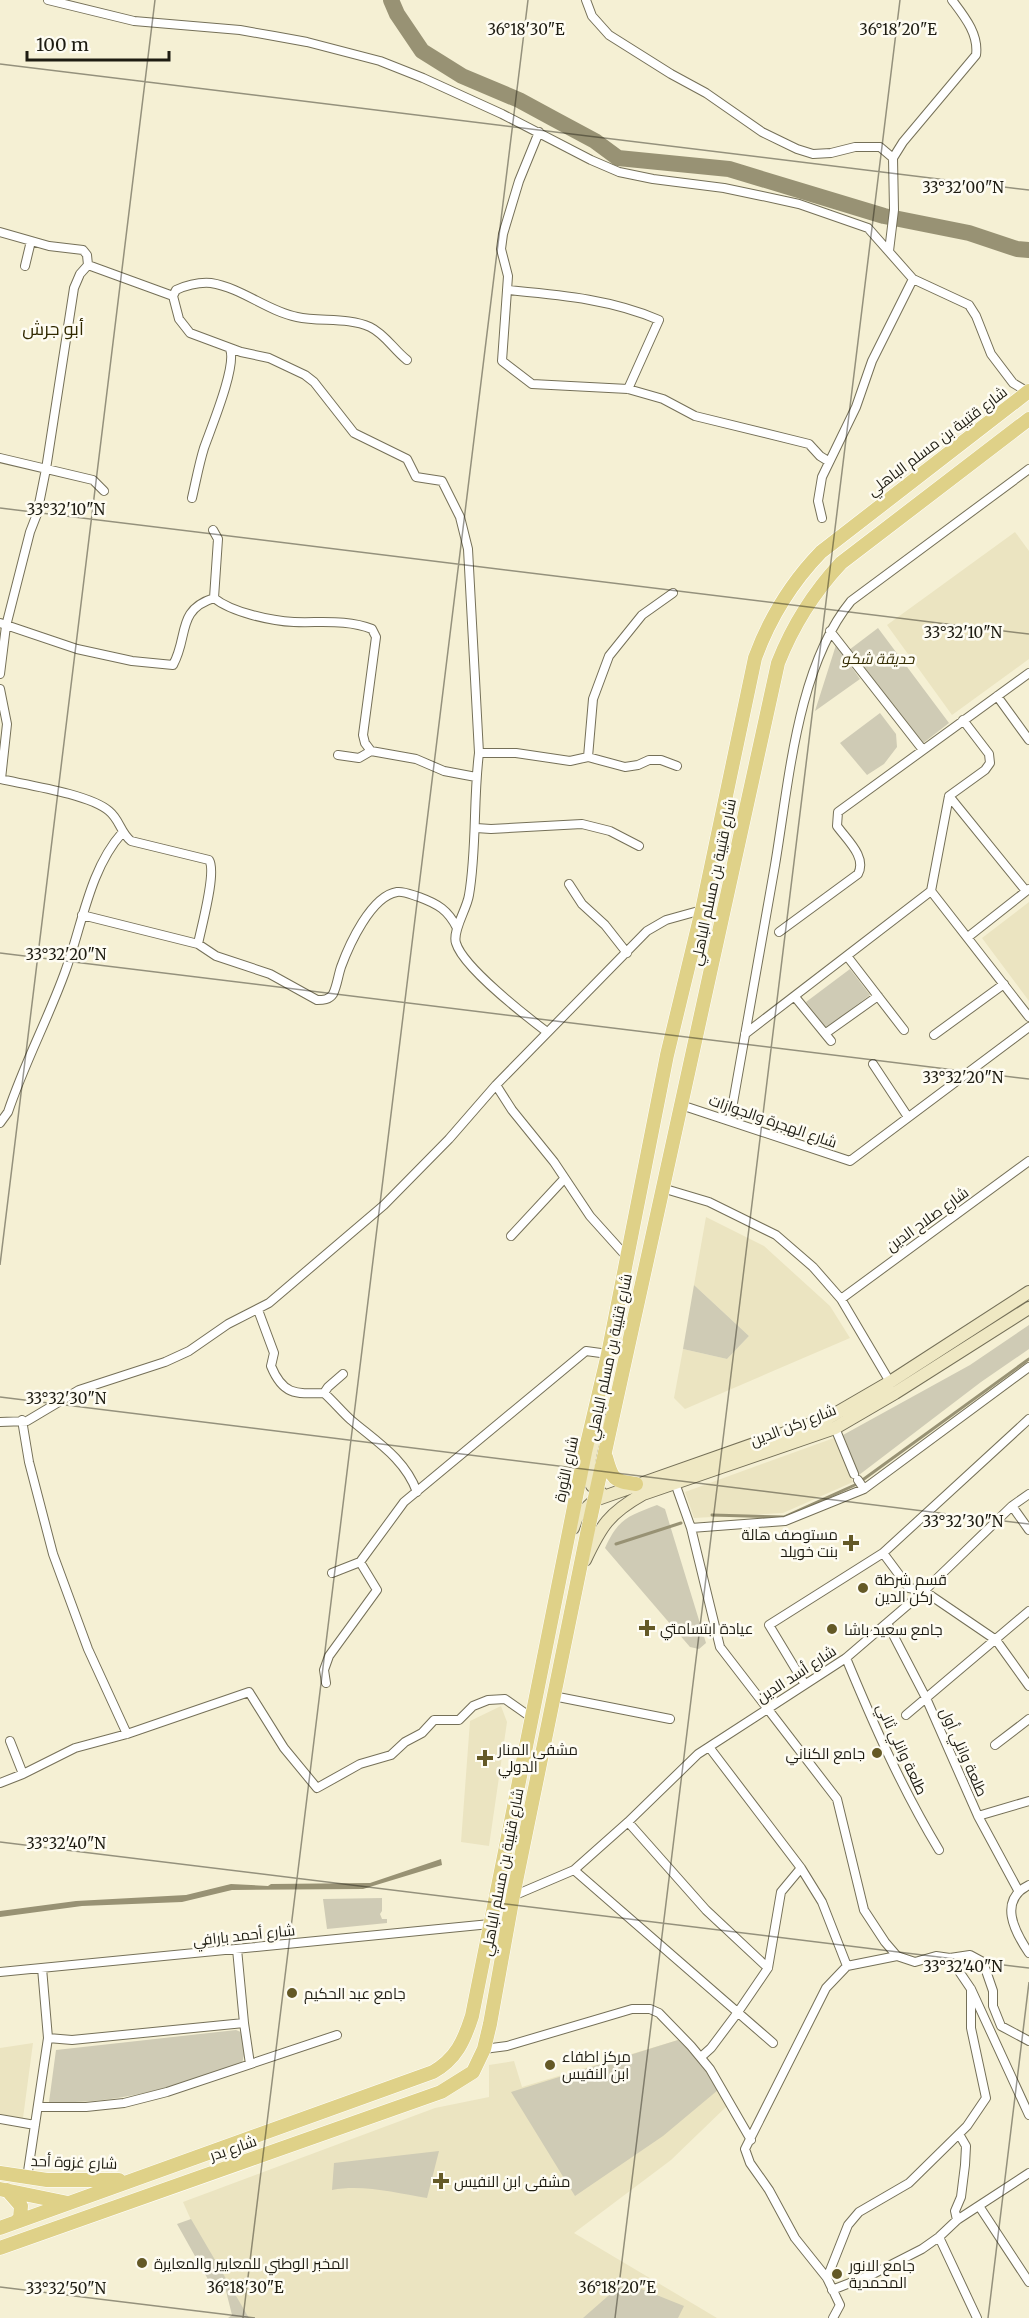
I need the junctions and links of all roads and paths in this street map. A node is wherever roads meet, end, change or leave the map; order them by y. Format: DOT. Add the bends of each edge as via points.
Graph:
graph roads {
  1 [pos="48,0"];
  2 [pos="586,0"];
  3 [pos="952,0"];
  4 [pos="539,132"];
  5 [pos="893,158"];
  6 [pos="0,232"];
  7 [pos="31,241"];
  8 [pos="890,251"];
  9 [pos="88,265"];
  10 [pos="25,266"];
  11 [pos="913,279"];
  12 [pos="507,290"];
  13 [pos="173,296"];
  14 [pos="230,349"];
  15 [pos="407,360"];
  16 [pos="628,389"];
  17 [pos="1029,395"];
  18 [pos="1029,419"];
  19 [pos="0,458"];
  20 [pos="828,461"];
  21 [pos="46,469"];
  22 [pos="1029,470"];
  23 [pos="104,491"];
  24 [pos="192,498"];
  25 [pos="822,518"];
  26 [pos="213,530"];
  27 [pos="673,593"];
  28 [pos="214,598"];
  29 [pos="3,625"];
  30 [pos="830,631"];
  31 [pos="0,674"];
  32 [pos="1028,674"];
  33 [pos="0,689"];
  34 [pos="997,696"];
  35 [pos="963,720"];
  36 [pos="1029,740"];
  37 [pos="923,750"];
  38 [pos="371,751"];
  39 [pos="479,753"];
  40 [pos="338,755"];
  41 [pos="588,756"];
  42 [pos="676,766"];
  43 [pos="476,777"];
  44 [pos="1,779"];
  45 [pos="949,796"];
  46 [pos="476,828"];
  47 [pos="122,833"];
  48 [pos="639,846"];
  49 [pos="568,884"];
  50 [pos="1028,890"];
  51 [pos="932,891"];
  52 [pos="702,910"];
  53 [pos="82,915"];
  54 [pos="457,928"];
  55 [pos="779,932"];
  56 [pos="968,936"];
  57 [pos="198,944"];
  58 [pos="627,953"];
  59 [pos="847,956"];
  60 [pos="1004,984"];
  61 [pos="878,996"];
  62 [pos="795,998"];
  63 [pos="1029,1017"];
  64 [pos="1029,1027"];
  65 [pos="904,1030"];
  66 [pos="548,1032"];
  67 [pos="745,1034"];
  68 [pos="934,1035"];
  69 [pos="873,1064"];
  70 [pos="496,1085"];
  71 [pos="681,1105"];
  72 [pos="908,1118"];
  73 [pos="730,1120"];
  74 [pos="0,1123"];
  75 [pos="1029,1161"];
  76 [pos="564,1179"];
  77 [pos="662,1188"];
  78 [pos="511,1236"];
  79 [pos="626,1256"];
  80 [pos="1029,1293"];
  81 [pos="842,1299"];
  82 [pos="1029,1308"];
  83 [pos="258,1310"];
  84 [pos="608,1354"];
  85 [pos="1029,1367"];
  86 [pos="343,1374"];
  87 [pos="890,1383"];
  88 [pos="324,1393"];
  89 [pos="599,1395"];
  90 [pos="1029,1419"];
  91 [pos="22,1420"];
  92 [pos="0,1422"];
  93 [pos="835,1428"];
  94 [pos="605,1457"];
  95 [pos="675,1483"];
  96 [pos="640,1489"];
  97 [pos="864,1489"];
  98 [pos="417,1492"];
  99 [pos="1029,1494"];
  100 [pos="600,1495"];
  101 [pos="1012,1506"];
  102 [pos="690,1524"];
  103 [pos="1029,1530"];
  104 [pos="566,1550"];
  105 [pos="883,1553"];
  106 [pos="360,1562"];
  107 [pos="580,1569"];
  108 [pos="332,1574"];
  109 [pos="924,1591"];
  110 [pos="1029,1611"];
  111 [pos="887,1623"];
  112 [pos="996,1640"];
  113 [pos="846,1658"];
  114 [pos="327,1683"];
  115 [pos="804,1683"];
  116 [pos="1029,1686"];
  117 [pos="553,1696"];
  118 [pos="926,1698"];
  119 [pos="768,1708"];
  120 [pos="906,1714"];
  121 [pos="532,1718"];
  122 [pos="669,1719"];
  123 [pos="1029,1719"];
  124 [pos="128,1734"];
  125 [pos="10,1741"];
  126 [pos="995,1745"];
  127 [pos="709,1747"];
  128 [pos="22,1774"];
  129 [pos="0,1783"];
  130 [pos="1029,1801"];
  131 [pos="978,1816"];
  132 [pos="628,1822"];
  133 [pos="939,1850"];
  134 [pos="801,1868"];
  135 [pos="574,1870"];
  136 [pos="1029,1885"];
  137 [pos="1018,1890"];
  138 [pos="513,1896"];
  139 [pos="490,1924"];
  140 [pos="237,1949"];
  141 [pos="1029,1953"];
  142 [pos="897,1956"];
  143 [pos="950,1958"];
  144 [pos="847,1966"];
  145 [pos="42,1968"];
  146 [pos="768,1968"];
  147 [pos="0,1972"];
  148 [pos="971,1989"];
  149 [pos="738,2012"];
  150 [pos="244,2023"];
  151 [pos="337,2035"];
  152 [pos="48,2038"];
  153 [pos="1029,2041"];
  154 [pos="773,2043"];
  155 [pos="461,2047"];
  156 [pos="484,2049"];
  157 [pos="700,2057"];
  158 [pos="250,2064"];
  159 [pos="433,2072"];
  160 [pos="473,2072"];
  161 [pos="441,2092"];
  162 [pos="38,2107"];
  163 [pos="1029,2115"];
  164 [pos="0,2119"];
  165 [pos="35,2124"];
  166 [pos="959,2134"];
  167 [pos="751,2140"];
  168 [pos="0,2173"];
  169 [pos="1029,2173"];
  170 [pos="148,2175"];
  171 [pos="27,2178"];
  172 [pos="47,2180"];
  173 [pos="4,2190"];
  174 [pos="69,2203"];
  175 [pos="979,2206"];
  176 [pos="105,2211"];
  177 [pos="957,2220"];
  178 [pos="16,2222"];
  179 [pos="70,2223"];
  180 [pos="0,2228"];
  181 [pos="939,2237"];
  182 [pos="0,2248"];
  183 [pos="827,2278"];
  184 [pos="1029,2282"];
  185 [pos="832,2290"];
  186 [pos="833,2318"];
  187 [pos="977,2318"];
  1 -- 4 [label="street" via="134,21 240,30 359,55 423,78"];
  2 -- 5 [label="street" via="592,16 609,35 762,132 813,154 880,147"];
  3 -- 5 [label="street" via="973,34 976,55"];
  4 -- 8 [label="street" via="619,172 744,192 799,204 860,224 875,233"];
  4 -- 12 [label="street" via="503,234 501,249 508,276"];
  5 -- 8 [label="street"];
  6 -- 7 [label="street"];
  7 -- 9 [label="street" via="82,250"];
  7 -- 10 [label="street"];
  8 -- 11 [label="street"];
  9 -- 13 [label="street"];
  9 -- 21 [label="street" via="74,288"];
  11 -- 17 [label="street" via="969,305 991,354 1013,383"];
  11 -- 20 [label="street"];
  12 -- 16 [label="street" via="502,361 532,384"];
  12 -- 16 [label="street" via="570,296 639,311 659,320"];
  13 -- 14 [label="street" via="184,328"];
  13 -- 15 [label="street" via="184,287 211,283 296,317 357,323 376,330"];
  14 -- 24 [label="street" via="230,367"];
  14 -- 39 [label="street" via="269,358 304,375 314,382 354,433 407,459 416,477 442,481 460,517 468,549"];
  16 -- 20 [label="street" via="663,399 695,416 809,444"];
  17 -- 52 [label="main road, شارع قتيبة بن مسلم الباهلي" via="836,538 806,567 781,601 762,638 750,678"];
  18 -- 71 [label="main road, شارع قتيبة بن مسلم الباهلي" via="850,555 810,599 792,630 771,686"];
  19 -- 21 [label="street"];
  20 -- 25 [label="street" via="818,501"];
  21 -- 23 [label="street" via="93,480"];
  21 -- 29 [label="street" via="37,514"];
  22 -- 30 [label="street" via="850,601"];
  26 -- 28 [label="street" via="218,539"];
  27 -- 41 [label="street" via="642,615 609,656 593,699"];
  28 -- 29 [label="street" via="194,607 173,665 77,649"];
  28 -- 38 [label="street" via="221,604 281,620 333,621 372,629 376,637 363,735"];
  29 -- 31 [label="street"];
  30 -- 37 [label="street"];
  30 -- 67 [label="street" via="813,666 795,743"];
  32 -- 34 [label="street"];
  33 -- 44 [label="street" via="7,724"];
  34 -- 35 [label="street"];
  34 -- 36 [label="street"];
  35 -- 37 [label="street"];
  35 -- 45 [label="street" via="988,754 990,763"];
  37 -- 55 [label="street" via="838,812 837,826 862,866 858,874"];
  38 -- 40 [label="street" via="359,758"];
  38 -- 43 [label="street" via="416,759 444,771"];
  39 -- 41 [label="street" via="516,753 570,761"];
  39 -- 43 [label="street"];
  41 -- 42 [label="street" via="625,767 649,760"];
  43 -- 46 [label="street"];
  44 -- 47 [label="street" via="102,805 112,813"];
  45 -- 50 [label="street"];
  45 -- 51 [label="street"];
  46 -- 48 [label="street" via="582,825 610,831"];
  46 -- 54 [label="street" via="467,909"];
  47 -- 53 [label="street" via="105,859"];
  47 -- 57 [label="street" via="131,841 209,860 213,865"];
  49 -- 58 [label="street"];
  50 -- 56 [label="street"];
  51 -- 56 [label="street"];
  51 -- 59 [label="street"];
  52 -- 58 [label="street" via="666,920 647,931"];
  52 -- 79 [label="main road, شارع قتيبة بن مسلم الباهلي" via="667,1055"];
  53 -- 57 [label="street"];
  53 -- 74 [label="street" via="64,974 8,1112"];
  54 -- 57 [label="street" via="436,903 404,892 386,896 362,924 333,993 324,1000 312,999 270,974 216,956"];
  54 -- 66 [label="street" via="456,945 465,957"];
  56 -- 60 [label="street"];
  58 -- 66 [label="street"];
  59 -- 61 [label="street"];
  59 -- 62 [label="street"];
  60 -- 63 [label="street"];
  60 -- 68 [label="street"];
  61 -- 62 [label="street" via="828,1037"];
  61 -- 65 [label="street"];
  62 -- 67 [label="street"];
  64 -- 72 [label="street, شارع الهجرة والجوازات"];
  66 -- 70 [label="street"];
  67 -- 73 [label="street"];
  69 -- 72 [label="street"];
  70 -- 76 [label="street"];
  70 -- 83 [label="street" via="384,1205"];
  71 -- 73 [label="street, شارع الهجرة والجوازات"];
  71 -- 77 [label="main road, شارع قتيبة بن مسلم الباهلي"];
  72 -- 73 [label="street, شارع الهجرة والجوازات" via="850,1161"];
  75 -- 81 [label="street, شارع صلاح الدين"];
  76 -- 78 [label="street"];
  76 -- 79 [label="street"];
  77 -- 81 [label="street" via="709,1202 776,1235"];
  77 -- 94 [label="main road, شارع قتيبة بن مسلم الباهلي"];
  79 -- 84 [label="main road, شارع قتيبة بن مسلم الباهلي"];
  80 -- 87 [label="main road, شارع ركن الدين"];
  81 -- 87 [label="street"];
  82 -- 93 [label="main road, شارع ركن الدين"];
  83 -- 88 [label="street" via="274,1353 271,1366 280,1384 296,1394"];
  83 -- 91 [label="street" via="228,1324 189,1351 140,1372 79,1390 33,1418"];
  84 -- 89 [label="main road, شارع قتيبة بن مسلم الباهلي"];
  84 -- 98 [label="street" via="586,1351"];
  85 -- 97 [label="street"];
  86 -- 88 [label="street"];
  87 -- 96 [label="main road, شارع ركن الدين" via="828,1418"];
  88 -- 98 [label="street" via="394,1454"];
  89 -- 100 [label="main road" via="603,1404 589,1480"];
  89 -- 104 [label="main road, شارع الثورة"];
  90 -- 105 [label="street"];
  91 -- 92 [label="street"];
  91 -- 124 [label="street" via="53,1554 88,1649"];
  93 -- 95 [label="main road, شارع ركن الدين"];
  93 -- 97 [label="street"];
  94 -- 96 [label="main road" via="613,1478"];
  94 -- 100 [label="main road"];
  95 -- 96 [label="main road, شارع ركن الدين"];
  95 -- 102 [label="street"];
  96 -- 100 [label="main road, شارع ركن الدين"];
  96 -- 107 [label="main road, شارع ركن الدين" via="599,1530"];
  97 -- 102 [label="street" via="785,1521"];
  98 -- 106 [label="street" via="404,1502"];
  99 -- 101 [label="street, شارع أسد الدين"];
  100 -- 104 [label="main road" via="577,1517"];
  100 -- 107 [label="main road, شارع قتيبة بن مسلم الباهلي"];
  101 -- 103 [label="street"];
  101 -- 109 [label="street, شارع أسد الدين"];
  102 -- 119 [label="street" via="720,1647"];
  104 -- 121 [label="main road, شارع قتيبة بن مسلم الباهلي"];
  105 -- 109 [label="street" via="909,1588"];
  105 -- 115 [label="street" via="769,1625"];
  106 -- 108 [label="street"];
  106 -- 114 [label="street" via="377,1590 329,1656 324,1670"];
  107 -- 117 [label="main road, شارع قتيبة بن مسلم الباهلي"];
  109 -- 111 [label="street, شارع أسد الدين"];
  109 -- 112 [label="street"];
  110 -- 112 [label="street"];
  111 -- 113 [label="street, شارع أسد الدين"];
  111 -- 118 [label="street, طلعة وانلي أول"];
  112 -- 116 [label="street"];
  112 -- 118 [label="street"];
  113 -- 115 [label="street, شارع أسد الدين"];
  113 -- 133 [label="street, طلعة وانلي ثاني" via="915,1810"];
  115 -- 119 [label="street, شارع أسد الدين"];
  117 -- 122 [label="street"];
  117 -- 138 [label="main road, شارع قتيبة بن مسلم الباهلي"];
  118 -- 120 [label="street"];
  118 -- 131 [label="street, طلعة وانلي أول"];
  119 -- 127 [label="street, شارع أسد الدين"];
  119 -- 142 [label="street" via="837,1799 864,1910"];
  121 -- 124 [label="street" via="505,1699 488,1700 473,1706 459,1720 434,1720 391,1755 360,1764 317,1788 284,1748 249,1692"];
  121 -- 139 [label="main road, شارع قتيبة بن مسلم الباهلي"];
  123 -- 126 [label="street"];
  124 -- 128 [label="street" via="75,1748"];
  125 -- 128 [label="street"];
  127 -- 132 [label="street, شارع أسد الدين"];
  127 -- 134 [label="street"];
  128 -- 129 [label="street"];
  130 -- 131 [label="street"];
  131 -- 137 [label="street, طلعة وانلي أول"];
  132 -- 135 [label="street, شارع أسد الدين"];
  132 -- 146 [label="street" via="706,1910"];
  134 -- 144 [label="street" via="822,1902"];
  134 -- 146 [label="street" via="781,1892"];
  135 -- 138 [label="street, شارع أسد الدين"];
  135 -- 149 [label="street"];
  136 -- 137 [label="street"];
  137 -- 141 [label="street" via="1011,1902 1013,1922"];
  138 -- 156 [label="main road, شارع قتيبة بن مسلم الباهلي"];
  139 -- 140 [label="street, شارع أحمد بارافي"];
  139 -- 155 [label="main road, شارع قتيبة بن مسلم الباهلي" via="472,2016"];
  140 -- 145 [label="street, شارع أحمد بارافي"];
  140 -- 150 [label="street"];
  142 -- 143 [label="street" via="915,1962 936,1956"];
  142 -- 144 [label="street"];
  143 -- 148 [label="street"];
  143 -- 153 [label="street" via="970,1955 983,1962 1001,2026"];
  144 -- 167 [label="street" via="826,1989"];
  145 -- 147 [label="street, شارع أحمد بارافي"];
  145 -- 152 [label="street"];
  146 -- 149 [label="street"];
  148 -- 163 [label="street"];
  148 -- 166 [label="street" via="971,2028 986,2098"];
  149 -- 154 [label="street"];
  149 -- 157 [label="street"];
  150 -- 152 [label="street" via="72,2040"];
  150 -- 158 [label="street"];
  151 -- 158 [label="street"];
  152 -- 162 [label="street"];
  155 -- 159 [label="main road, شارع بدر"];
  155 -- 160 [label="main road" via="473,2060"];
  156 -- 157 [label="street" via="643,2008 659,2013"];
  156 -- 160 [label="main road, شارع قتيبة بن مسلم الباهلي"];
  157 -- 167 [label="street"];
  158 -- 162 [label="street" via="124,2103"];
  159 -- 161 [label="main road" via="434,2084"];
  159 -- 170 [label="main road, شارع بدر"];
  160 -- 161 [label="main road, شارع بدر"];
  161 -- 176 [label="main road, شارع بدر"];
  162 -- 165 [label="street"];
  164 -- 165 [label="street"];
  165 -- 171 [label="street"];
  166 -- 177 [label="street" via="966,2146 961,2196 955,2211"];
  166 -- 183 [label="street" via="909,2183 859,2212 848,2225"];
  167 -- 183 [label="street" via="746,2149 750,2163 795,2238"];
  168 -- 171 [label="main road, شارع غزوة أحد"];
  169 -- 175 [label="street"];
  170 -- 172 [label="main road, شارع غزوة أحد" via="122,2180"];
  170 -- 174 [label="main road, شارع بدر"];
  171 -- 172 [label="main road, شارع غزوة أحد"];
  172 -- 174 [label="main road" via="62,2189"];
  173 -- 174 [label="main road"];
  173 -- 178 [label="main road" via="21,2206"];
  174 -- 176 [label="main road"];
  174 -- 178 [label="main road, شارع بدر"];
  174 -- 179 [label="main road"];
  175 -- 177 [label="street"];
  175 -- 184 [label="street"];
  176 -- 179 [label="main road, شارع بدر"];
  177 -- 181 [label="street"];
  178 -- 180 [label="main road, شارع بدر"];
  179 -- 182 [label="main road, شارع بدر"];
  181 -- 185 [label="street" via="873,2274"];
  181 -- 187 [label="street"];
  183 -- 185 [label="street"];
  185 -- 186 [label="street" via="840,2305"];
}
